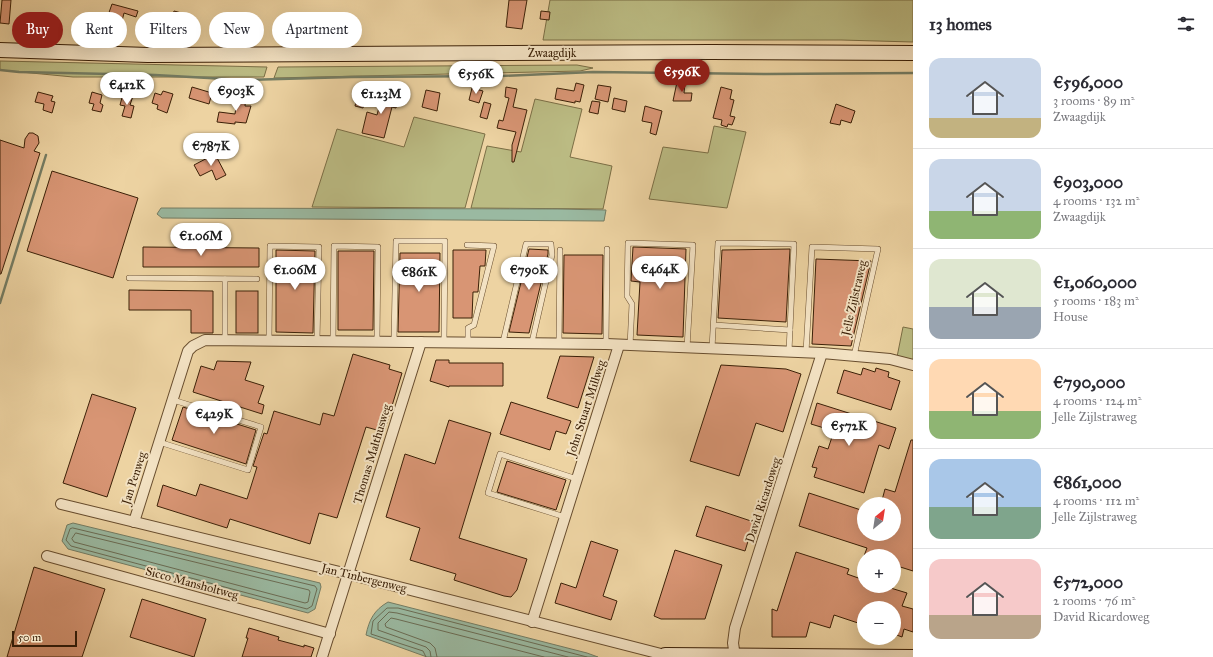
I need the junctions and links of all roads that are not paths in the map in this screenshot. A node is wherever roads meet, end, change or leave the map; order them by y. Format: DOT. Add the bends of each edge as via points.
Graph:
graph roads {
  1 [pos="0,50"];
  2 [pos="913,53"];
  3 [pos="467,246"];
  4 [pos="607,249"];
  5 [pos="560,250"];
  6 [pos="129,278"];
  7 [pos="225,279"];
  8 [pos="257,279"];
  9 [pos="714,325"];
  10 [pos="790,330"];
  11 [pos="225,340"];
  12 [pos="269,340"];
  13 [pos="317,341"];
  14 [pos="333,341"];
  15 [pos="377,342"];
  16 [pos="394,342"];
  17 [pos="421,342"];
  18 [pos="444,342"];
  19 [pos="468,342"];
  20 [pos="503,342"];
  21 [pos="532,342"];
  22 [pos="559,343"];
  23 [pos="606,344"];
  24 [pos="620,345"];
  25 [pos="630,346"];
  26 [pos="687,348"];
  27 [pos="712,348"];
  28 [pos="788,352"];
  29 [pos="806,352"];
  30 [pos="822,353"];
  31 [pos="854,356"];
  32 [pos="913,364"];
  33 [pos="173,400"];
  34 [pos="159,442"];
  35 [pos="577,478"];
  36 [pos="61,504"];
  37 [pos="565,517"];
  38 [pos="134,522"];
  39 [pos="47,556"];
  40 [pos="348,574"];
  41 [pos="532,622"];
  42 [pos="330,634"];
  43 [pos="668,656"];
  44 [pos="322,657"];
  45 [pos="691,657"];
  46 [pos="735,657"];
  47 [pos="826,657"];
  48 [pos="899,657"];
  49 [pos="913,657"];
  1 -- 2 [label="street, Zwaagdijk" via="148,55"];
  3 -- 19 [label="lane" via="494,246 474,325 468,328"];
  4 -- 23 [label="lane"];
  5 -- 22 [label="lane"];
  6 -- 7 [label="lane"];
  7 -- 8 [label="lane"];
  7 -- 11 [label="lane"];
  9 -- 10 [label="lane"];
  9 -- 10 [label="lane" via="718,243 794,244"];
  9 -- 27 [label="lane"];
  10 -- 28 [label="lane"];
  11 -- 12 [label="street"];
  11 -- 33 [label="street, Jan Penweg" via="205,340 188,351"];
  12 -- 13 [label="street"];
  12 -- 13 [label="lane" via="270,246 319,247"];
  13 -- 14 [label="street"];
  14 -- 15 [label="street"];
  14 -- 15 [label="lane" via="334,246 378,247"];
  15 -- 16 [label="street"];
  16 -- 17 [label="street"];
  16 -- 18 [label="lane" via="396,241 445,241"];
  17 -- 18 [label="street"];
  17 -- 40 [label="street, Thomas Malthusweg"];
  18 -- 19 [label="street"];
  19 -- 20 [label="street"];
  20 -- 21 [label="street"];
  20 -- 21 [label="lane" via="526,244 551,244 552,255"];
  21 -- 22 [label="street"];
  22 -- 23 [label="street"];
  23 -- 24 [label="street"];
  24 -- 25 [label="street"];
  24 -- 35 [label="street, John Stuart Millweg"];
  25 -- 26 [label="street"];
  25 -- 26 [label="lane" via="632,304 627,296 628,243 693,245"];
  26 -- 27 [label="street"];
  27 -- 28 [label="street"];
  28 -- 29 [label="street"];
  29 -- 30 [label="street"];
  29 -- 31 [label="lane, Jelle Zijlstraweg" via="812,247 878,250"];
  30 -- 31 [label="street"];
  30 -- 46 [label="street, David Ricardoweg" via="735,628"];
  31 -- 32 [label="street"];
  33 -- 34 [label="street, Jan Penweg"];
  33 -- 34 [label="lane, Jan Penweg" via="261,427 248,470"];
  34 -- 38 [label="street, Jan Penweg"];
  35 -- 37 [label="street, John Stuart Millweg"];
  35 -- 37 [label="lane" via="500,454 488,492"];
  36 -- 38 [label="street, Jan Tinbergenweg"];
  37 -- 41 [label="street, John Stuart Millweg"];
  38 -- 40 [label="street, Jan Tinbergenweg"];
  39 -- 42 [label="street, Sicco Mansholtweg"];
  40 -- 41 [label="street, Jan Tinbergenweg"];
  40 -- 42 [label="street, Thomas Malthusweg"];
  41 -- 43 [label="street, Jan Tinbergenweg"];
  42 -- 44 [label="street, Thomas Malthusweg"];
  43 -- 45 [label="street, Jan Tinbergenweg"];
  45 -- 46 [label="street, Jan Tinbergenweg"];
  46 -- 47 [label="street, Jan Tinbergenweg"];
  47 -- 48 [label="street, Jan Tinbergenweg"];
  48 -- 49 [label="street, Jan Tinbergenweg"];
}
